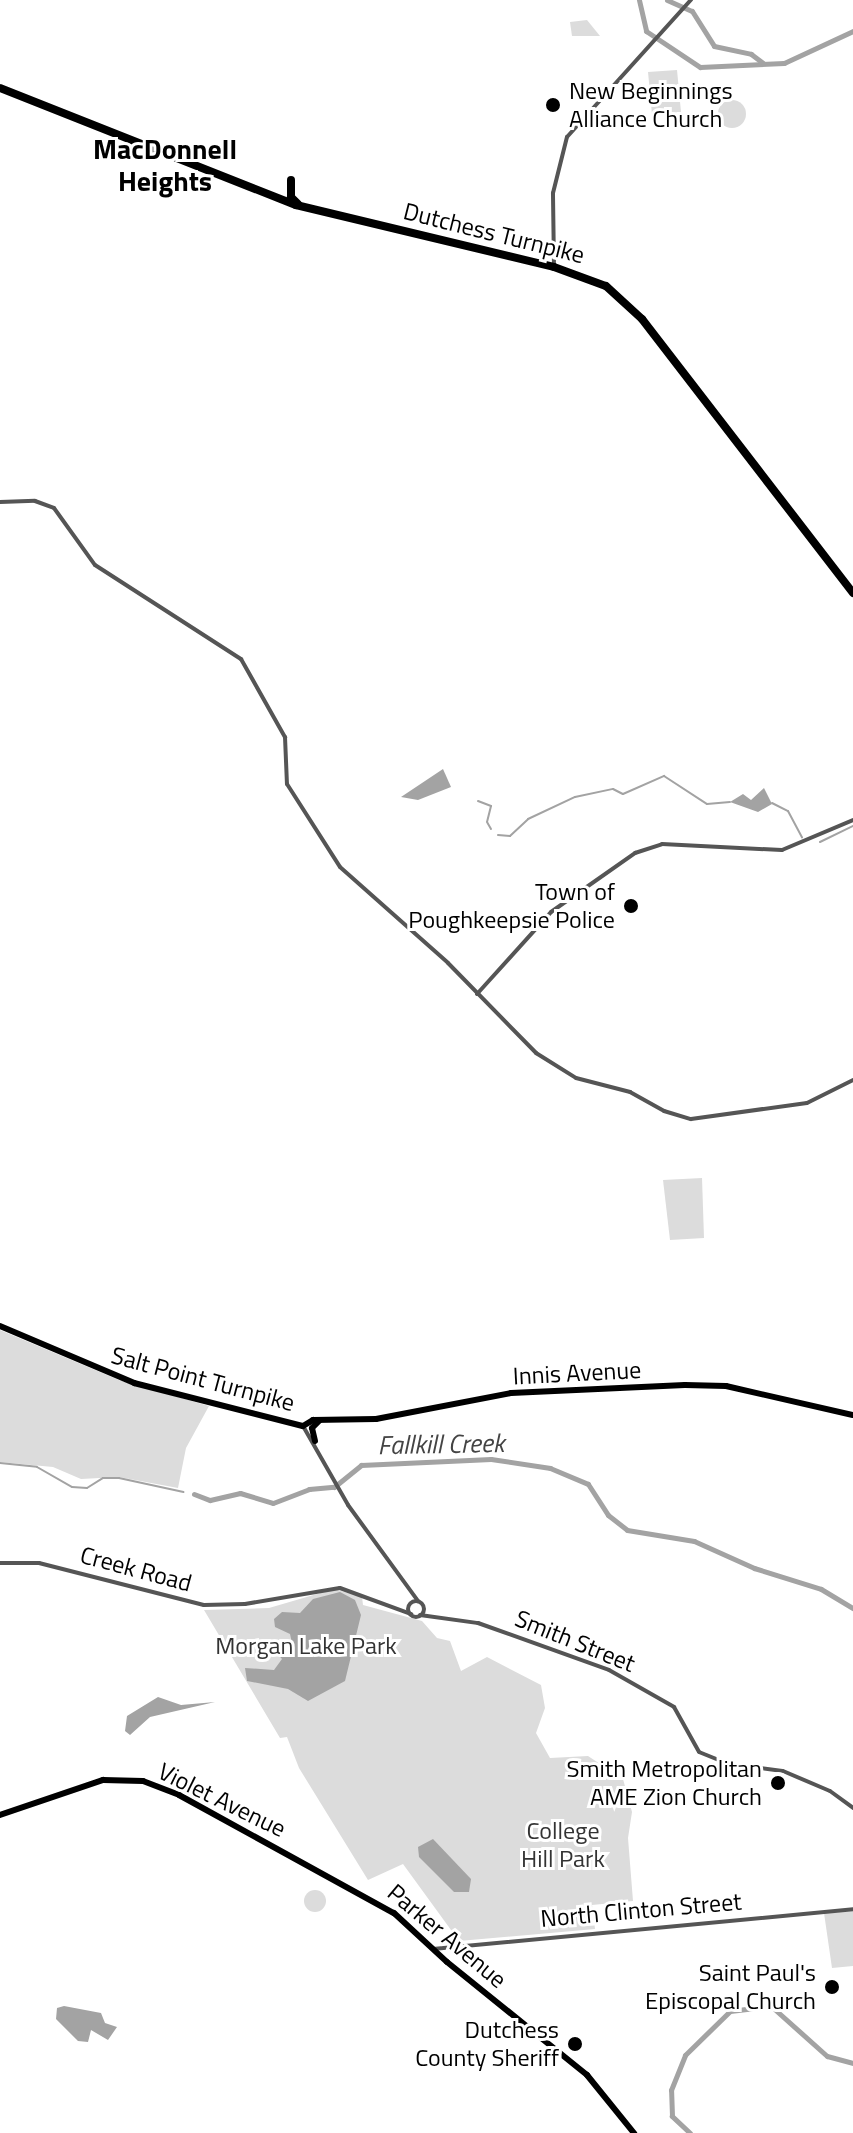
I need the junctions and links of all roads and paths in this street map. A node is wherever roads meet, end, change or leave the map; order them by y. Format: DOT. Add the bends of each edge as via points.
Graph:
graph roads {
  1 [pos="690,1"];
  2 [pos="0,88"];
  3 [pos="291,180"];
  4 [pos="302,207"];
  5 [pos="554,267"];
  6 [pos="0,502"];
  7 [pos="853,593"];
  8 [pos="853,820"];
  9 [pos="477,994"];
  10 [pos="853,1080"];
  11 [pos="0,1326"];
  12 [pos="273,1415"];
  13 [pos="853,1415"];
  14 [pos="321,1420"];
  15 [pos="303,1426"];
  16 [pos="315,1441"];
  17 [pos="0,1563"];
  18 [pos="415,1602"];
  19 [pos="423,1608"];
  20 [pos="410,1611"];
  21 [pos="420,1615"];
  22 [pos="433,1615"];
  23 [pos="853,1808"];
  24 [pos="0,1815"];
  25 [pos="333,1875"];
  26 [pos="853,1909"];
  27 [pos="433,1949"];
  28 [pos="634,2133"];
  1 -- 5 [label="street" via="579,119 563,145 553,193"];
  2 -- 4 [label="highway, Dutchess Turnpike"];
  3 -- 4 [label="highway" via="291,197"];
  4 -- 5 [label="highway, Dutchess Turnpike"];
  5 -- 7 [label="highway, Dutchess Turnpike" via="597,281 633,309"];
  6 -- 9 [label="street" via="35,501 54,508 95,565 241,659 285,737 285,779 311,827 345,872"];
  8 -- 9 [label="street" via="775,851 662,844 635,853 548,915"];
  9 -- 10 [label="street" via="523,1044 557,1067 639,1096 664,1111 699,1119 797,1105"];
  11 -- 12 [label="main road, Salt Point Turnpike" via="134,1383"];
  12 -- 14 [label="main road"];
  12 -- 15 [label="main road, Salt Point Turnpike"];
  13 -- 14 [label="main road, Innis Avenue" via="740,1389 698,1385 511,1393 376,1419"];
  14 -- 15 [label="main road, Innis Avenue"];
  14 -- 16 [label="main road" via="312,1428"];
  15 -- 16 [label="street, Salt Point Turnpike"];
  16 -- 18 [label="street, Salt Point Turnpike" via="339,1489"];
  17 -- 20 [label="street, Creek Road" via="39,1563 202,1604 245,1604 340,1588 401,1613"];
  18 -- 19 [label="street, Salt Point Turnpike"];
  18 -- 20 [label="street"];
  19 -- 21 [label="street"];
  19 -- 22 [label="street, Smith Street"];
  20 -- 21 [label="street, Creek Road"];
  21 -- 22 [label="street, Smith Street"];
  22 -- 23 [label="street, Smith Street" via="478,1623 609,1670 674,1707 699,1752 725,1763 783,1771 830,1791"];
  24 -- 25 [label="main road, Violet Avenue" via="89,1783 143,1781"];
  25 -- 27 [label="main road, Parker Avenue" via="386,1907"];
  26 -- 27 [label="street, North Clinton Street"];
  27 -- 28 [label="main road, Parker Avenue" via="587,2075"];
}
